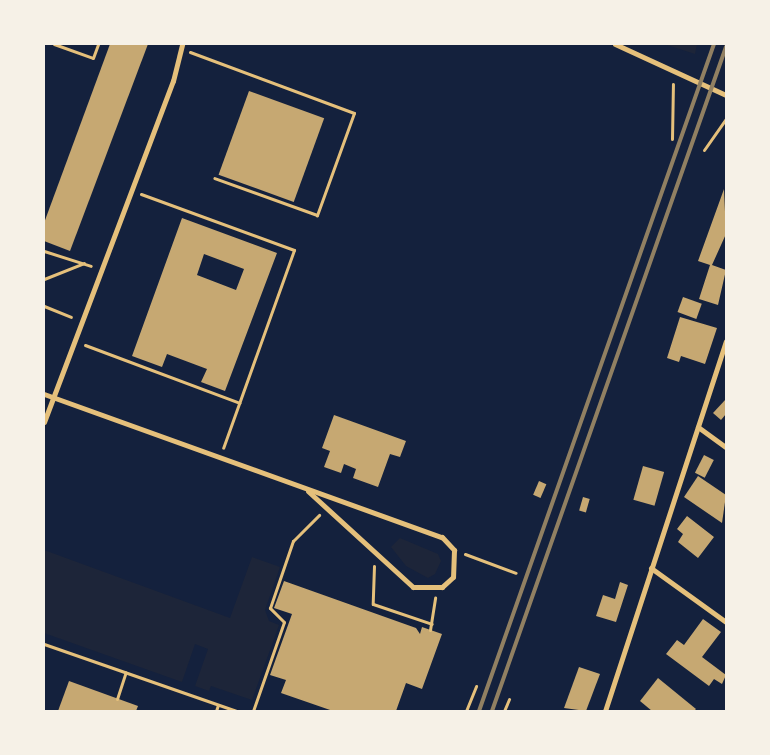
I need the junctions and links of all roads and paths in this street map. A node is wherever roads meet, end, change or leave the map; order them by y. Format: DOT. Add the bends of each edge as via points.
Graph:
graph roads {
  1 [pos="54,44"];
  2 [pos="98,44"];
  3 [pos="615,44"];
  4 [pos="181,46"];
  5 [pos="673,68"];
  6 [pos="726,95"];
  7 [pos="726,118"];
  8 [pos="672,139"];
  9 [pos="704,150"];
  10 [pos="214,178"];
  11 [pos="130,190"];
  12 [pos="44,251"];
  13 [pos="84,263"];
  14 [pos="101,270"];
  15 [pos="44,279"];
  16 [pos="44,306"];
  17 [pos="81,321"];
  18 [pos="74,341"];
  19 [pos="726,341"];
  20 [pos="44,394"];
  21 [pos="53,398"];
  22 [pos="240,402"];
  23 [pos="44,422"];
  24 [pos="698,427"];
  25 [pos="726,447"];
  26 [pos="220,458"];
  27 [pos="308,491"];
  28 [pos="328,507"];
  29 [pos="374,550"];
  30 [pos="454,550"];
  31 [pos="651,568"];
  32 [pos="516,573"];
  33 [pos="433,589"];
  34 [pos="726,622"];
  35 [pos="432,624"];
  36 [pos="430,630"];
  37 [pos="44,644"];
  38 [pos="126,672"];
  39 [pos="476,686"];
  40 [pos="117,698"];
  41 [pos="509,698"];
  42 [pos="218,705"];
  43 [pos="216,711"];
  44 [pos="236,711"];
  45 [pos="253,711"];
  46 [pos="466,711"];
  47 [pos="504,711"];
  48 [pos="605,711"];
  1 -- 2 [label="path" via="92,58"];
  3 -- 5 [label="street"];
  4 -- 10 [label="path" via="354,113 317,215"];
  4 -- 11 [label="street"];
  5 -- 6 [label="street"];
  5 -- 8 [label="path"];
  7 -- 9 [label="path"];
  11 -- 14 [label="street"];
  11 -- 22 [label="path" via="294,250"];
  12 -- 13 [label="path"];
  13 -- 14 [label="path"];
  13 -- 15 [label="path"];
  14 -- 17 [label="street"];
  16 -- 17 [label="path"];
  17 -- 18 [label="street"];
  18 -- 21 [label="street"];
  18 -- 22 [label="path"];
  19 -- 24 [label="street"];
  20 -- 21 [label="street"];
  21 -- 23 [label="street"];
  21 -- 26 [label="street"];
  22 -- 26 [label="path"];
  24 -- 25 [label="street"];
  24 -- 31 [label="street"];
  26 -- 27 [label="street"];
  27 -- 28 [label="street"];
  27 -- 30 [label="street" via="442,537"];
  28 -- 29 [label="street"];
  28 -- 45 [label="path" via="293,541 270,608 284,622"];
  29 -- 33 [label="street" via="413,587"];
  29 -- 35 [label="path" via="374,604"];
  30 -- 32 [label="path"];
  30 -- 33 [label="street" via="453,577"];
  31 -- 34 [label="street"];
  31 -- 48 [label="street"];
  33 -- 35 [label="path" via="437,606"];
  35 -- 36 [label="path"];
  37 -- 38 [label="path"];
  38 -- 40 [label="path"];
  38 -- 42 [label="path"];
  39 -- 46 [label="path"];
  41 -- 47 [label="path"];
  42 -- 43 [label="path"];
  42 -- 44 [label="path"];
}
